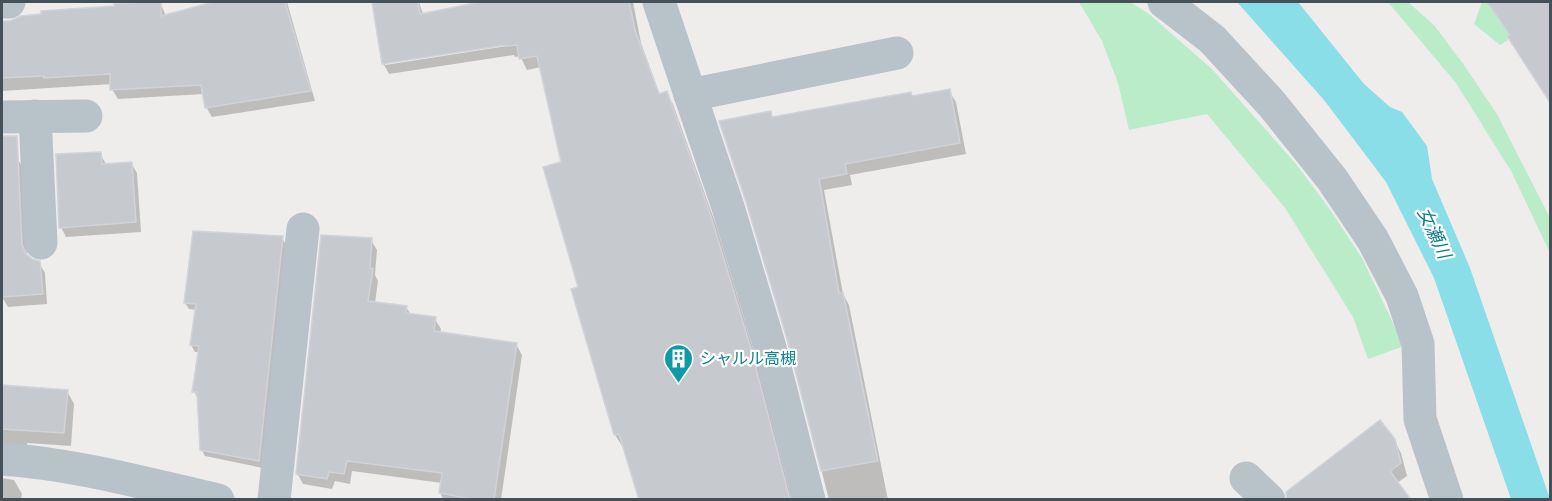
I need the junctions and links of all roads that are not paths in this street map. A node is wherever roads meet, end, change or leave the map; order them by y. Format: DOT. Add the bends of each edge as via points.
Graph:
graph roads {
  1 [pos="2,2"];
  2 [pos="9,2"];
  3 [pos="659,2"];
  4 [pos="1164,2"];
  5 [pos="897,53"];
  6 [pos="690,95"];
  7 [pos="35,116"];
  8 [pos="86,116"];
  9 [pos="2,117"];
  10 [pos="303,229"];
  11 [pos="41,243"];
  12 [pos="2,459"];
  13 [pos="154,493"];
  14 [pos="218,500"];
  15 [pos="274,500"];
  16 [pos="809,500"];
  17 [pos="1447,500"];
  1 -- 2 [label="street"];
  3 -- 6 [label="street"];
  4 -- 17 [label="street" via="1212,39 1271,103 1332,179 1373,240 1402,296 1418,344 1420,419"];
  5 -- 6 [label="street"];
  6 -- 16 [label="street" via="769,344"];
  7 -- 8 [label="street"];
  7 -- 9 [label="street"];
  7 -- 11 [label="street"];
  10 -- 15 [label="street"];
  12 -- 13 [label="street" via="24,460"];
  13 -- 14 [label="street"];
}
